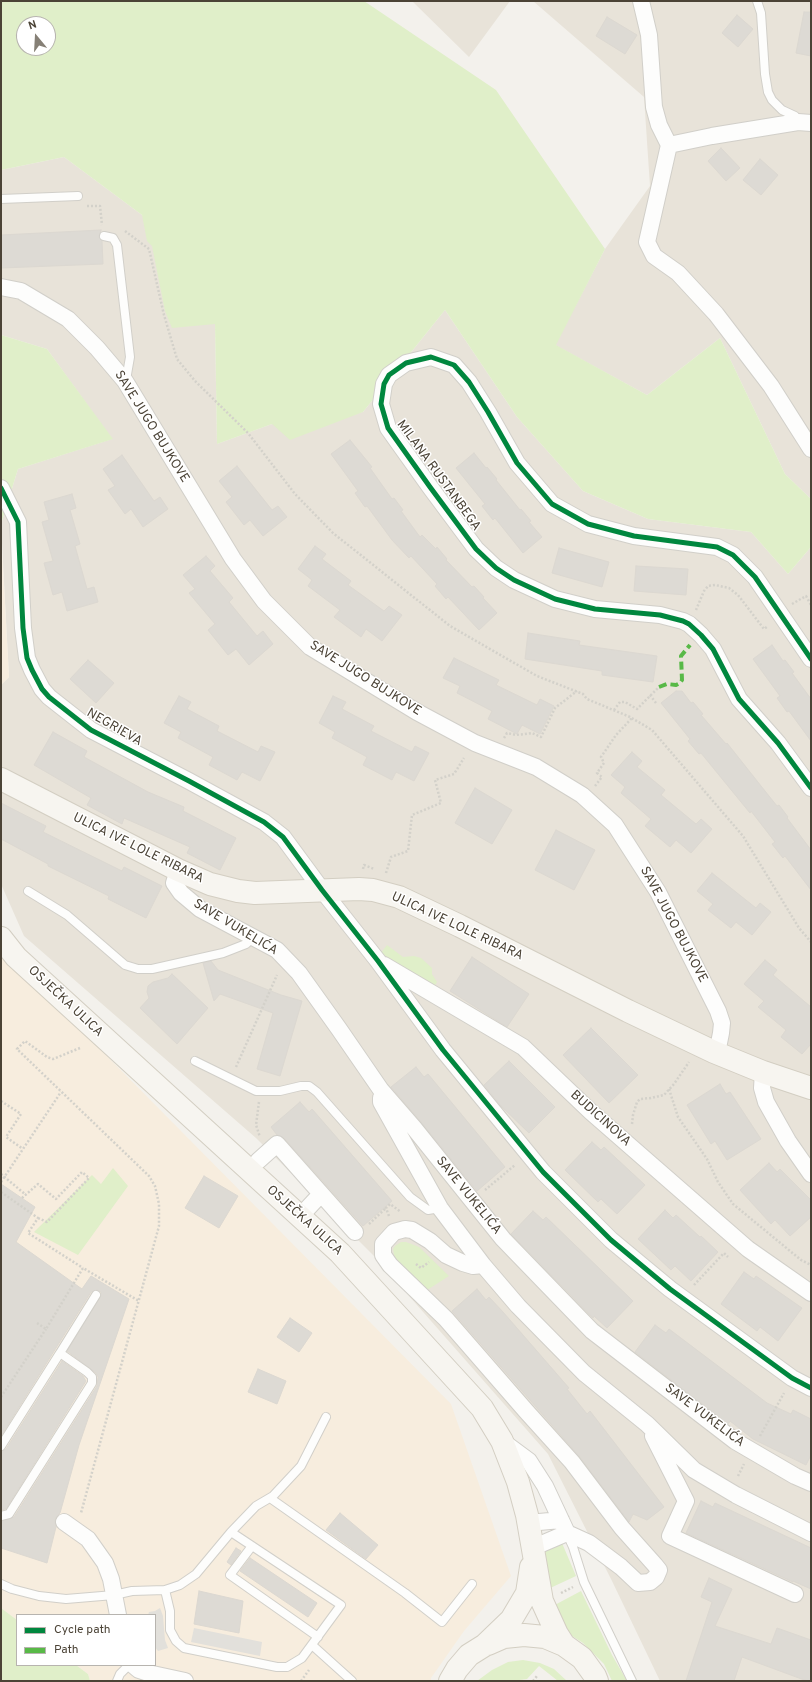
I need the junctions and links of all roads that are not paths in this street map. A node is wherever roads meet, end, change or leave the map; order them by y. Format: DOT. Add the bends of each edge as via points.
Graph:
graph roads {
  1 [pos="641,1"];
  2 [pos="757,1"];
  3 [pos="805,122"];
  4 [pos="668,146"];
  5 [pos="78,196"];
  6 [pos="1,200"];
  7 [pos="104,236"];
  8 [pos="1,287"];
  9 [pos="126,381"];
  10 [pos="811,449"];
  11 [pos="1,488"];
  12 [pos="811,659"];
  13 [pos="1,779"];
  14 [pos="811,788"];
  15 [pos="1,791"];
  16 [pos="26,793"];
  17 [pos="178,870"];
  18 [pos="322,890"];
  19 [pos="28,891"];
  20 [pos="1,938"];
  21 [pos="254,938"];
  22 [pos="378,961"];
  23 [pos="714,1052"];
  24 [pos="195,1061"];
  25 [pos="763,1072"];
  26 [pos="811,1088"];
  27 [pos="381,1090"];
  28 [pos="258,1161"];
  29 [pos="811,1174"];
  30 [pos="321,1194"];
  31 [pos="440,1208"];
  32 [pos="307,1209"];
  33 [pos="360,1230"];
  34 [pos="483,1265"];
  35 [pos="811,1293"];
  36 [pos="96,1295"];
  37 [pos="60,1353"];
  38 [pos="811,1388"];
  39 [pos="326,1417"];
  40 [pos="647,1424"];
  41 [pos="502,1441"];
  42 [pos="1,1446"];
  43 [pos="811,1483"];
  44 [pos="270,1498"];
  45 [pos="1,1516"];
  46 [pos="64,1522"];
  47 [pos="528,1523"];
  48 [pos="564,1527"];
  49 [pos="231,1532"];
  50 [pos="811,1533"];
  51 [pos="252,1546"];
  52 [pos="533,1550"];
  53 [pos="1,1584"];
  54 [pos="472,1584"];
  55 [pos="165,1590"];
  56 [pos="796,1594"];
  57 [pos="114,1595"];
  58 [pos="118,1614"];
  59 [pos="318,1637"];
  60 [pos="484,1645"];
  61 [pos="564,1645"];
  62 [pos="312,1646"];
  63 [pos="128,1666"];
  64 [pos="135,1666"];
  65 [pos="117,1681"];
  66 [pos="185,1681"];
  67 [pos="352,1681"];
  68 [pos="450,1681"];
  69 [pos="598,1681"];
  70 [pos="632,1681"];
  1 -- 4 [label="street" via="649,35 654,107"];
  2 -- 3 [label="lane" via="761,13 768,92 782,110"];
  3 -- 4 [label="street" via="712,136"];
  4 -- 10 [label="street" via="647,242 654,256 678,273 716,314 772,386"];
  5 -- 6 [label="lane"];
  7 -- 9 [label="lane" via="113,238 117,245 130,357"];
  8 -- 9 [label="street, SAVE JUGO BUJKOVE" via="21,291 68,319"];
  9 -- 23 [label="street, SAVE JUGO BUJKOVE" via="233,559 264,601 310,647 417,712 475,743 536,767 582,795 616,825 658,892 718,1011 722,1023 719,1043"];
  11 -- 18 [label="street, NEGRIEVA" via="18,522 23,628 27,658 42,689 91,730 264,822 283,837"];
  12 -- 14 [label="street, MILANA RUSTANBEGA" via="755,578 733,555 716,547 634,536 588,524 552,504 517,463 469,382 454,365 431,357 406,363 389,375 384,384 381,404 388,428 476,549 496,568 514,580 555,600 595,609 660,615 689,624 713,649 739,699 778,744"];
  13 -- 16 [label="street, ULICA IVE LOLE RIBARA"];
  15 -- 16 [label="street, ULICA IVE LOLE RIBARA"];
  16 -- 17 [label="street, ULICA IVE LOLE RIBARA"];
  17 -- 18 [label="street, ULICA IVE LOLE RIBARA" via="210,884 238,892 271,894"];
  17 -- 21 [label="street, SAVE VUKELIĆA" via="174,883 181,894 200,910"];
  18 -- 22 [label="street, NEGRIEVA"];
  18 -- 23 [label="street, ULICA IVE LOLE RIBARA" via="373,890 399,896"];
  19 -- 21 [label="lane" via="67,915 125,965 138,969 152,969 223,953"];
  20 -- 41 [label="street, OSJEČKA ULICA" via="21,962 340,1253 482,1408"];
  21 -- 27 [label="street, SAVE VUKELIĆA" via="276,950 298,973"];
  22 -- 35 [label="street, BUDICINOVA" via="522,1048 748,1249"];
  22 -- 38 [label="street, NEGRIEVA" via="443,1050 543,1172 611,1240 670,1289 792,1378"];
  23 -- 25 [label="street, ULICA IVE LOLE RIBARA"];
  24 -- 31 [label="lane" via="256,1091 280,1091 309,1086 410,1197 428,1210"];
  25 -- 26 [label="street, ULICA IVE LOLE RIBARA"];
  25 -- 29 [label="street" via="762,1088 766,1102 788,1141"];
  27 -- 31 [label="street" via="381,1102"];
  27 -- 43 [label="street, SAVE VUKELIĆA" via="503,1239 592,1330 735,1441"];
  28 -- 30 [label="street" via="277,1144"];
  30 -- 32 [label="street"];
  30 -- 33 [label="street"];
  31 -- 34 [label="street"];
  34 -- 40 [label="street" via="518,1306 584,1373"];
  34 -- 48 [label="street" via="463,1264 412,1230 394,1232 383,1244 383,1255 396,1272 446,1319 572,1462 622,1528 659,1570 656,1577 650,1582 638,1583 621,1567"];
  36 -- 37 [label="lane"];
  37 -- 42 [label="lane"];
  37 -- 45 [label="lane" via="87,1372 92,1377 92,1383 9,1514"];
  39 -- 44 [label="lane" via="301,1466"];
  40 -- 50 [label="street" via="694,1470 736,1495"];
  40 -- 56 [label="street" via="686,1501 670,1536"];
  41 -- 47 [label="street, OSJEČKA ULICA" via="518,1482"];
  41 -- 48 [label="street" via="530,1461"];
  44 -- 49 [label="lane" via="256,1506"];
  44 -- 54 [label="lane" via="442,1622"];
  46 -- 57 [label="street" via="88,1540 105,1564"];
  47 -- 48 [label="street"];
  47 -- 52 [label="street, OSJEČKA ULICA"];
  48 -- 52 [label="street"];
  48 -- 70 [label="lane" via="584,1582"];
  49 -- 51 [label="lane"];
  49 -- 55 [label="lane" via="196,1574 180,1586"];
  51 -- 59 [label="lane" via="230,1575"];
  51 -- 59 [label="lane" via="341,1605"];
  52 -- 60 [label="street, OSJEČKA ULICA" via="527,1593 511,1620"];
  52 -- 61 [label="street, OSJEČKA ULICA" via="542,1601"];
  53 -- 57 [label="lane" via="39,1596 66,1599"];
  55 -- 57 [label="lane" via="132,1591"];
  55 -- 62 [label="lane" via="170,1611 170,1630 176,1641 184,1648 287,1667 302,1658"];
  57 -- 58 [label="street"];
  59 -- 62 [label="lane"];
  60 -- 61 [label="street, OSJEČKA ULICA" via="504,1637 524,1635 545,1637"];
  60 -- 68 [label="street, OSJEČKA ULICA" via="469,1655"];
  61 -- 69 [label="street, OSJEČKA ULICA" via="582,1658"];
  62 -- 67 [label="lane"];
  63 -- 65 [label="lane"];
  64 -- 66 [label="street" via="139,1670"];
}
